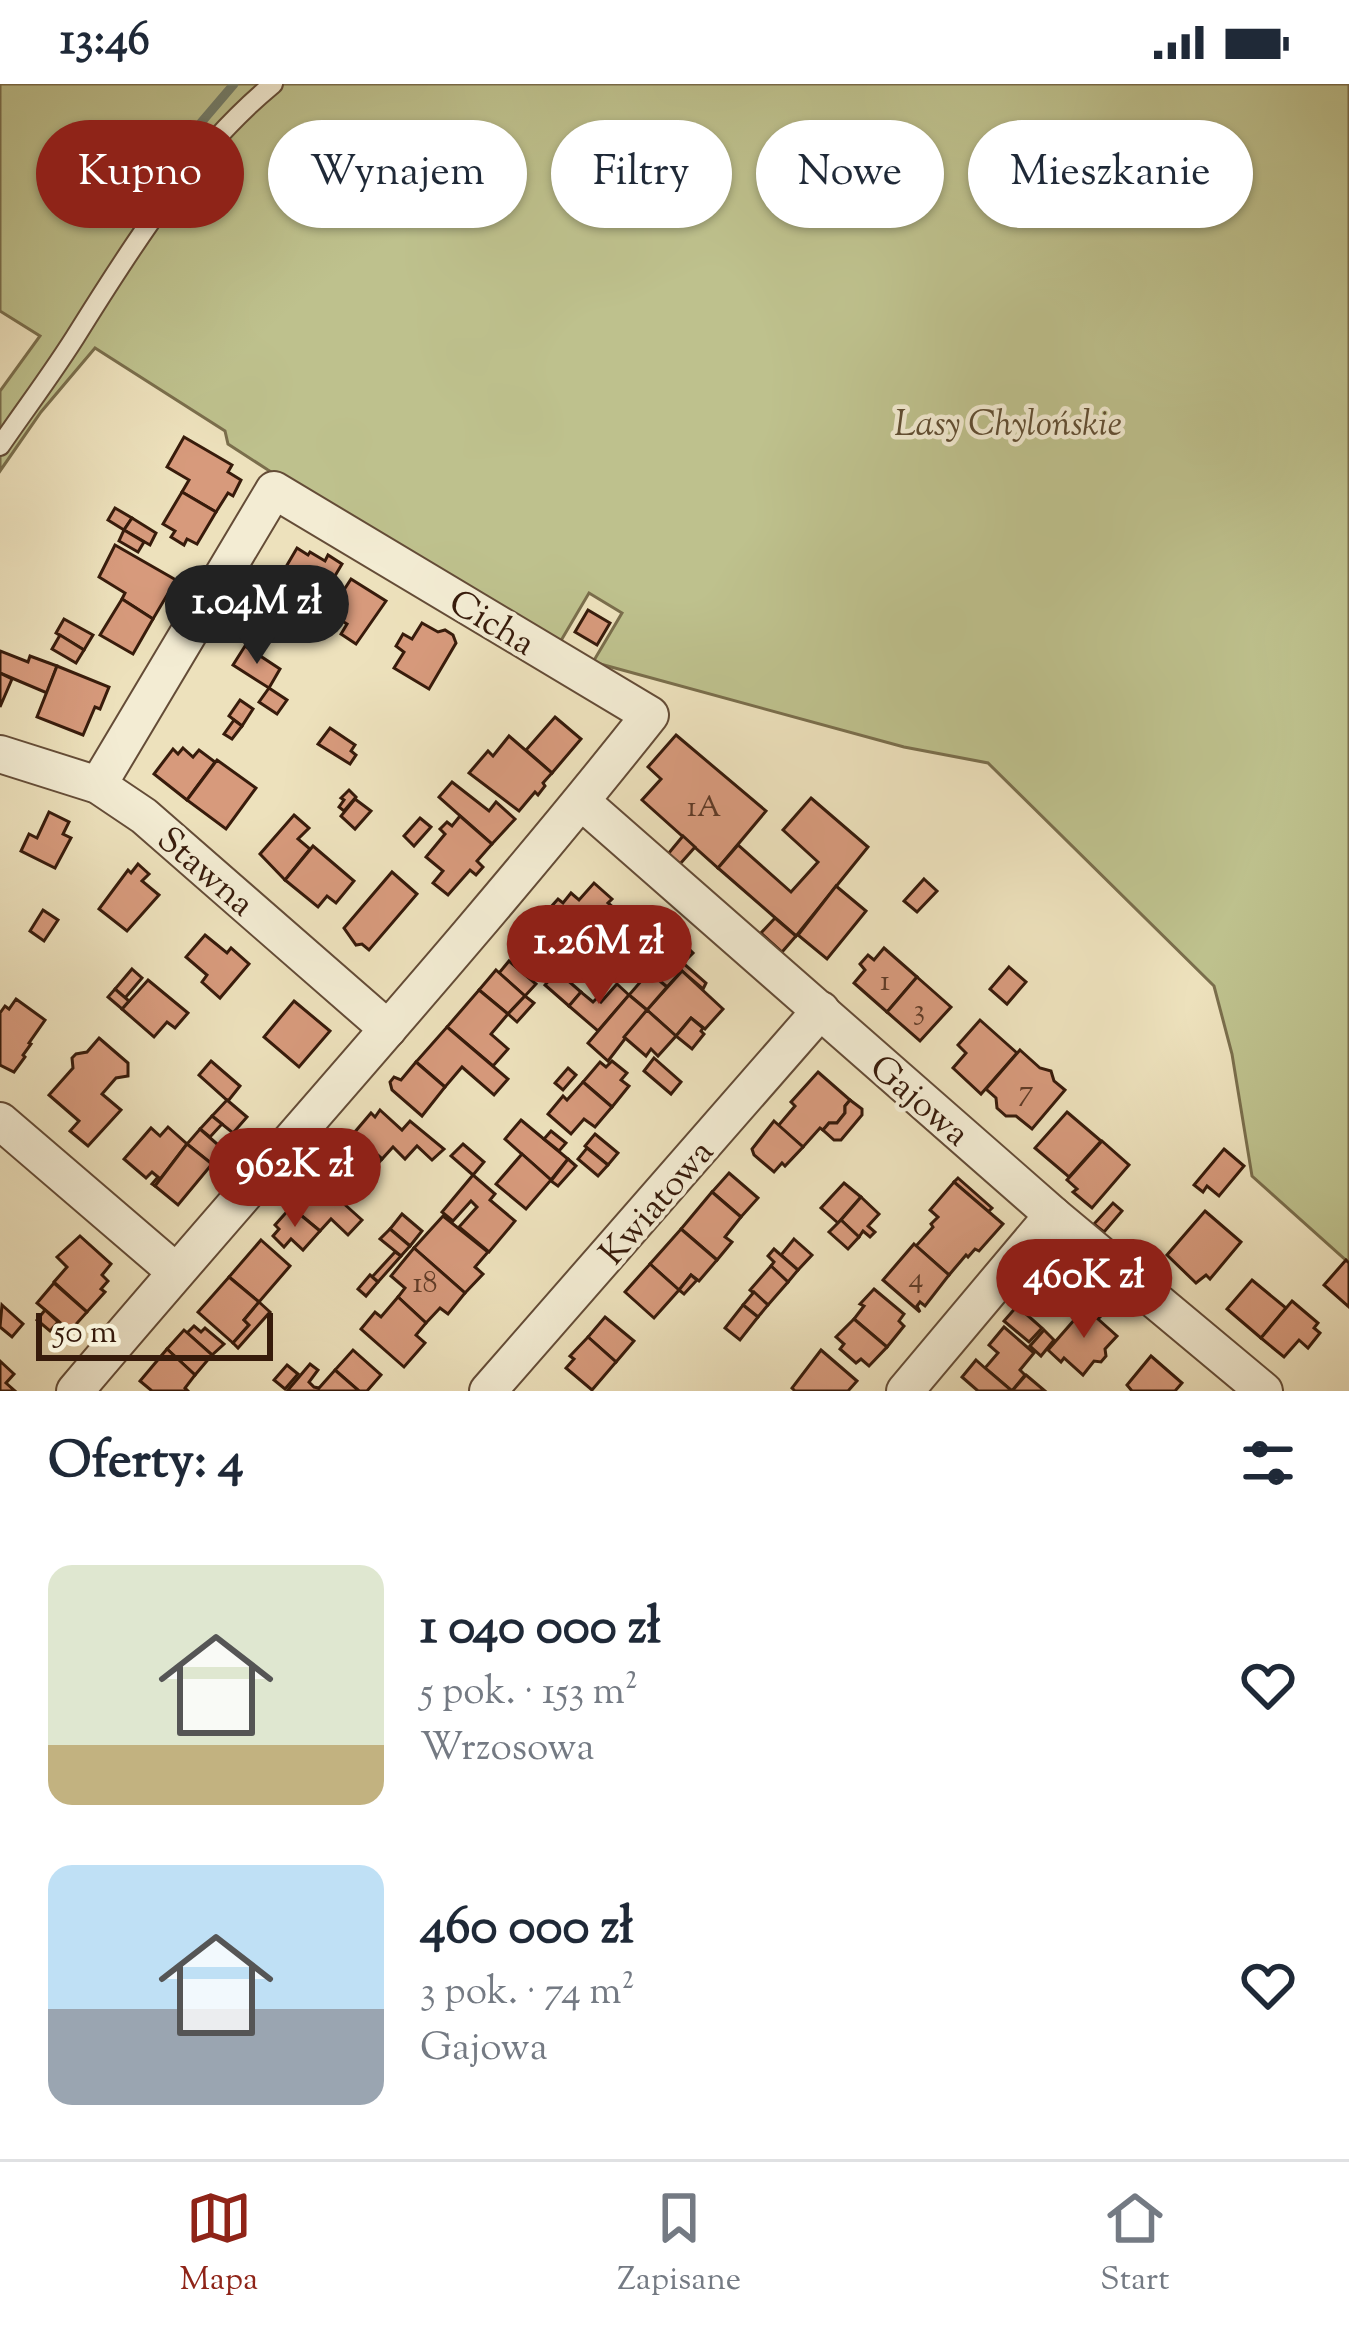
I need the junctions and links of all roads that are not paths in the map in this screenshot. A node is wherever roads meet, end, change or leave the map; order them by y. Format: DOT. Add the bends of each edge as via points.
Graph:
graph roads {
  1 [pos="273,84"];
  2 [pos="0,446"];
  3 [pos="0,754"];
  4 [pos="98,785"];
  5 [pos="582,802"];
  6 [pos="820,1010"];
  7 [pos="388,1029"];
  8 [pos="0,1121"];
  9 [pos="1052,1215"];
  10 [pos="176,1272"];
  11 [pos="75,1391"];
  12 [pos="488,1391"];
  13 [pos="904,1391"];
  14 [pos="1264,1391"];
  1 -- 2 [label="lane" via="186,173"];
  3 -- 4 [label="street, Stawna"];
  4 -- 5 [label="street, Cicha" via="274,490 650,715"];
  4 -- 7 [label="street, Stawna" via="183,847"];
  5 -- 6 [label="street, Gajowa"];
  5 -- 7 [label="street"];
  6 -- 9 [label="street, Gajowa"];
  6 -- 12 [label="street, Kwiatowa"];
  7 -- 10 [label="street"];
  8 -- 10 [label="street"];
  9 -- 13 [label="street"];
  9 -- 14 [label="street, Gajowa"];
  10 -- 11 [label="street"];
}
